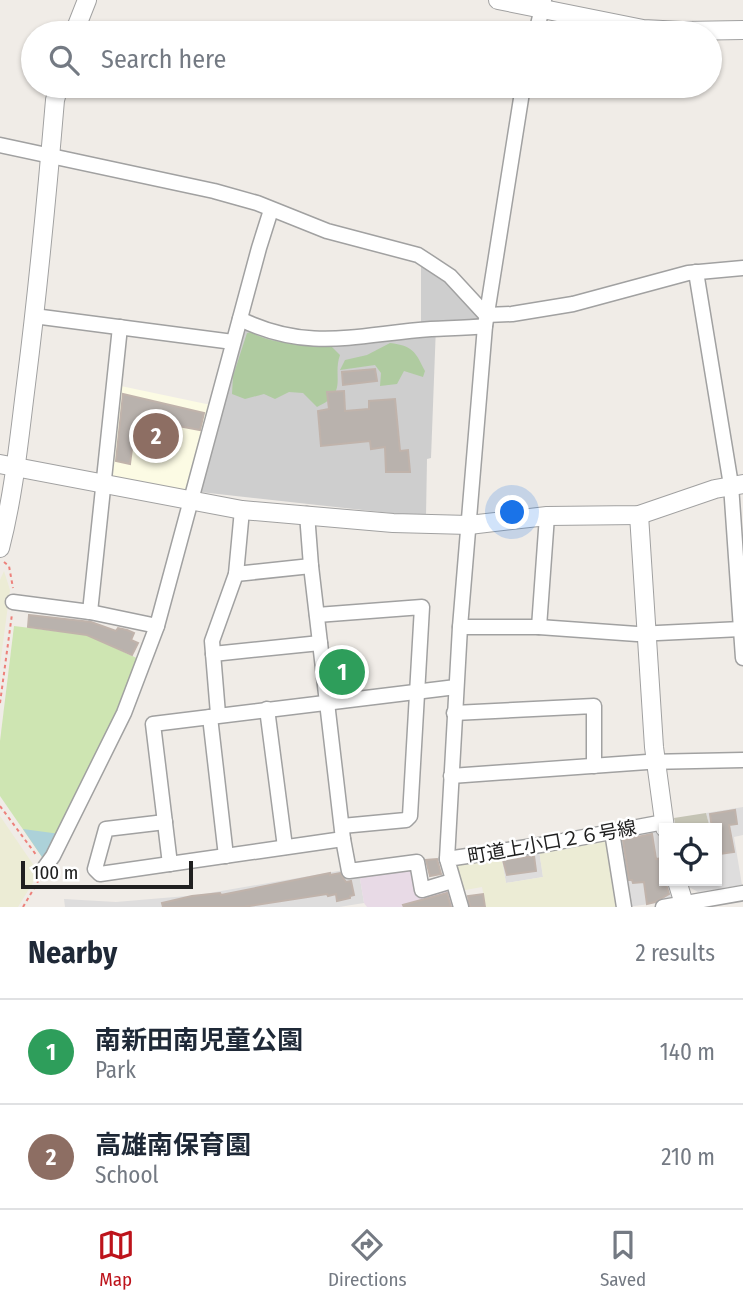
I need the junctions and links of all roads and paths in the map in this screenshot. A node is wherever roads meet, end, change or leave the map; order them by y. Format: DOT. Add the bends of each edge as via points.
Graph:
graph roads {
  1 [pos="87,0"];
  2 [pos="498,0"];
  3 [pos="544,5"];
  4 [pos="79,21"];
  5 [pos="610,21"];
  6 [pos="722,30"];
  7 [pos="743,30"];
  8 [pos="56,98"];
  9 [pos="521,98"];
  10 [pos="0,145"];
  11 [pos="50,157"];
  12 [pos="271,210"];
  13 [pos="743,268"];
  14 [pos="696,272"];
  15 [pos="34,316"];
  16 [pos="240,319"];
  17 [pos="486,320"];
  18 [pos="120,327"];
  19 [pos="233,342"];
  20 [pos="8,465"];
  21 [pos="104,484"];
  22 [pos="737,484"];
  23 [pos="191,500"];
  24 [pos="242,510"];
  25 [pos="307,514"];
  26 [pos="639,514"];
  27 [pos="547,516"];
  28 [pos="469,525"];
  29 [pos="0,548"];
  30 [pos="0,559"];
  31 [pos="311,566"];
  32 [pos="740,569"];
  33 [pos="236,574"];
  34 [pos="13,603"];
  35 [pos="90,612"];
  36 [pos="317,615"];
  37 [pos="157,626"];
  38 [pos="460,627"];
  39 [pos="539,627"];
  40 [pos="741,629"];
  41 [pos="646,634"];
  42 [pos="320,643"];
  43 [pos="213,654"];
  44 [pos="743,658"];
  45 [pos="456,687"];
  46 [pos="418,690"];
  47 [pos="326,702"];
  48 [pos="0,703"];
  49 [pos="267,709"];
  50 [pos="454,713"];
  51 [pos="214,715"];
  52 [pos="743,760"];
  53 [pos="656,762"];
  54 [pos="594,766"];
  55 [pos="451,776"];
  56 [pos="0,806"];
  57 [pos="164,822"];
  58 [pos="664,823"];
  59 [pos="659,824"];
  60 [pos="612,832"];
  61 [pos="342,833"];
  62 [pos="285,847"];
  63 [pos="226,856"];
  64 [pos="447,859"];
  65 [pos="170,864"];
  66 [pos="45,867"];
  67 [pos="452,881"];
  68 [pos="678,886"];
  69 [pos="743,893"];
  70 [pos="684,905"];
  71 [pos="23,907"];
  72 [pos="461,907"];
  73 [pos="624,907"];
  74 [pos="663,907"];
  1 -- 4 [label="street"];
  2 -- 3 [label="street"];
  3 -- 5 [label="street"];
  6 -- 7 [label="street"];
  8 -- 11 [label="street"];
  9 -- 17 [label="street"];
  10 -- 11 [label="street"];
  11 -- 12 [label="street" via="214,191"];
  11 -- 15 [label="street"];
  12 -- 16 [label="street"];
  12 -- 17 [label="street" via="327,232 418,255 450,276"];
  13 -- 14 [label="street"];
  14 -- 17 [label="street" via="573,304"];
  14 -- 22 [label="street"];
  15 -- 18 [label="street"];
  15 -- 20 [label="street"];
  16 -- 17 [label="street" via="265,331 335,340"];
  16 -- 19 [label="street"];
  17 -- 28 [label="street"];
  18 -- 19 [label="street"];
  18 -- 21 [label="street"];
  19 -- 23 [label="street"];
  20 -- 21 [label="street"];
  20 -- 29 [label="street" via="8,519"];
  21 -- 23 [label="street"];
  21 -- 35 [label="street"];
  22 -- 26 [label="street"];
  22 -- 32 [label="street"];
  23 -- 24 [label="street"];
  23 -- 37 [label="street"];
  24 -- 25 [label="street"];
  24 -- 33 [label="street"];
  25 -- 28 [label="street"];
  25 -- 31 [label="street"];
  26 -- 27 [label="street"];
  26 -- 41 [label="street"];
  27 -- 28 [label="street"];
  27 -- 39 [label="street"];
  28 -- 38 [label="street"];
  30 -- 34 [label="path" via="9,566"];
  31 -- 33 [label="street"];
  31 -- 36 [label="street"];
  32 -- 40 [label="street"];
  33 -- 43 [label="street" via="212,641"];
  34 -- 35 [label="street"];
  34 -- 48 [label="path"];
  35 -- 37 [label="street"];
  36 -- 42 [label="street"];
  36 -- 46 [label="street" via="422,607"];
  37 -- 66 [label="street" via="124,713"];
  38 -- 39 [label="street"];
  38 -- 45 [label="street"];
  39 -- 41 [label="street"];
  40 -- 41 [label="street"];
  40 -- 44 [label="street"];
  41 -- 53 [label="street"];
  42 -- 43 [label="street"];
  42 -- 47 [label="street"];
  43 -- 51 [label="street"];
  45 -- 46 [label="street"];
  45 -- 50 [label="street"];
  46 -- 47 [label="street"];
  46 -- 61 [label="street" via="410,816"];
  47 -- 49 [label="street"];
  47 -- 61 [label="street"];
  49 -- 51 [label="street"];
  49 -- 62 [label="street"];
  50 -- 54 [label="street" via="594,706"];
  50 -- 55 [label="street"];
  51 -- 57 [label="street" via="153,724"];
  51 -- 63 [label="street"];
  52 -- 53 [label="street"];
  53 -- 54 [label="street"];
  53 -- 58 [label="street"];
  54 -- 55 [label="street"];
  55 -- 64 [label="street"];
  56 -- 66 [label="path"];
  57 -- 65 [label="street"];
  57 -- 65 [label="street" via="106,829 95,869 100,874"];
  59 -- 60 [label="street, 町道上小口２６号線"];
  60 -- 64 [label="street, 町道上小口２６号線"];
  60 -- 73 [label="street"];
  61 -- 62 [label="street"];
  61 -- 67 [label="street" via="349,871 417,862 422,890"];
  62 -- 63 [label="street"];
  63 -- 65 [label="street"];
  64 -- 67 [label="street, 町道上小口２６号線"];
  66 -- 71 [label="path"];
  67 -- 72 [label="street, 町道上小口２６号線"];
  68 -- 70 [label="street"];
  69 -- 70 [label="street"];
  70 -- 74 [label="street"];
}
